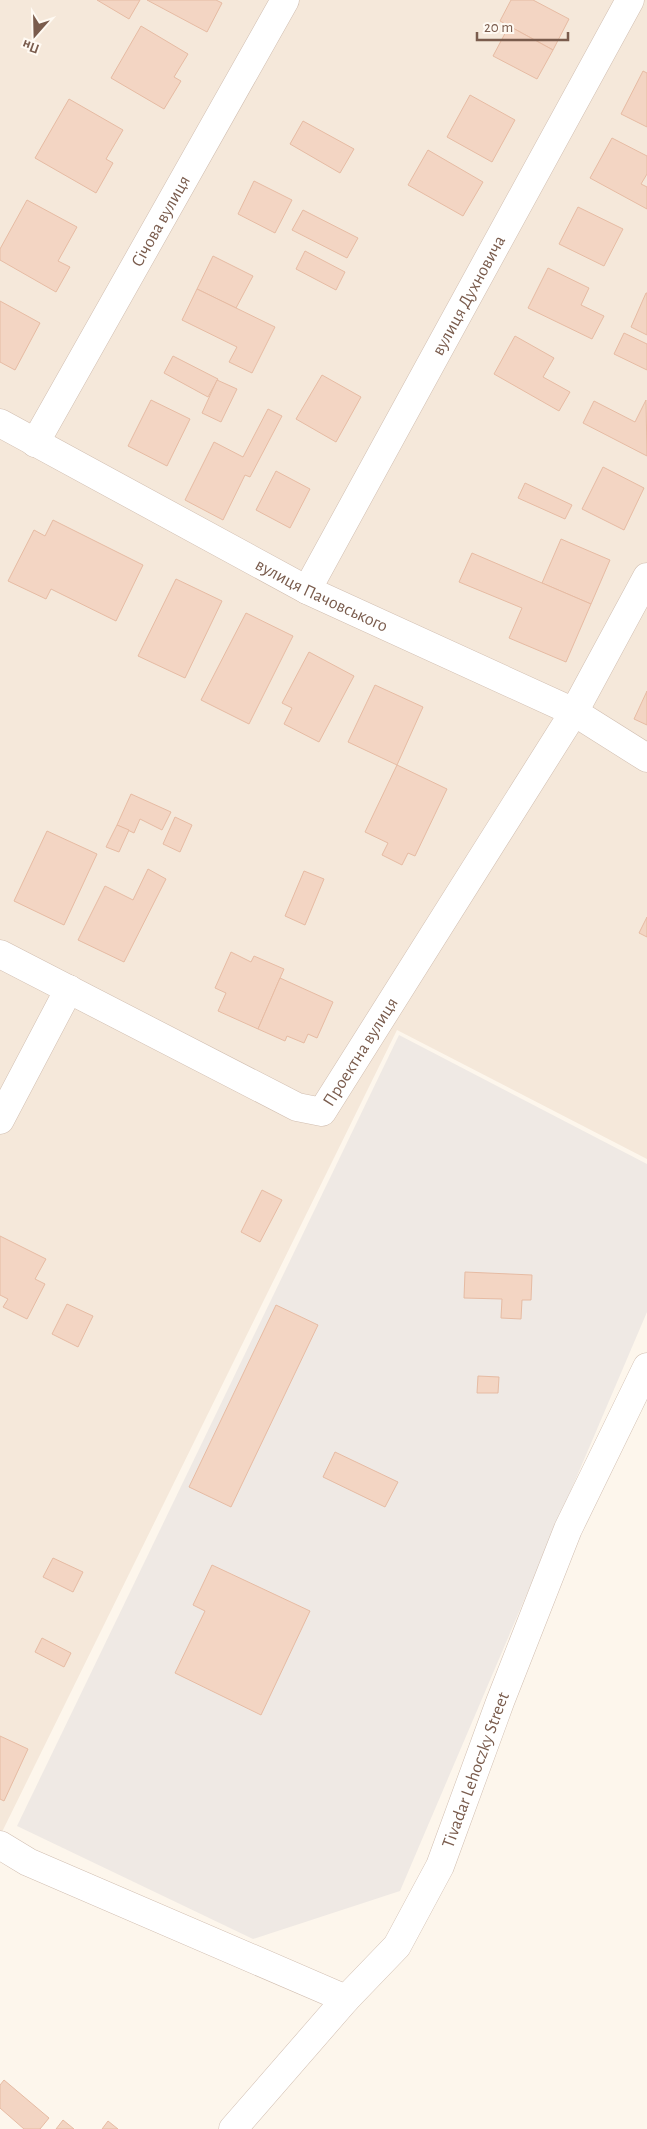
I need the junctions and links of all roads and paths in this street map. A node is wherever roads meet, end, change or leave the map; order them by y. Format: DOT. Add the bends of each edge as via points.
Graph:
graph roads {
  1 [pos="285,0"];
  2 [pos="630,0"];
  3 [pos="0,422"];
  4 [pos="35,443"];
  5 [pos="647,577"];
  6 [pos="307,590"];
  7 [pos="574,712"];
  8 [pos="647,758"];
  9 [pos="0,954"];
  10 [pos="69,989"];
  11 [pos="0,1120"];
  12 [pos="647,1367"];
  13 [pos="0,1845"];
  14 [pos="346,1999"];
  15 [pos="233,2129"];
  1 -- 4 [label="street, Січова вулиця"];
  2 -- 6 [label="street, вулиця Духновича"];
  3 -- 4 [label="street, вулиця Пачовського"];
  4 -- 6 [label="street, вулиця Пачовського"];
  5 -- 7 [label="street"];
  6 -- 7 [label="street, вулиця Пачовського"];
  7 -- 8 [label="street, вулиця Пачовського"];
  7 -- 10 [label="street, Проектна вулиця" via="322,1112 297,1107"];
  9 -- 10 [label="street, Проектна вулиця"];
  10 -- 11 [label="street"];
  12 -- 14 [label="street, Tivadar Lehoczky Street" via="568,1529 440,1866 397,1946"];
  13 -- 14 [label="street" via="28,1862"];
  14 -- 15 [label="street, Tivadar Lehoczky Street"];
}
